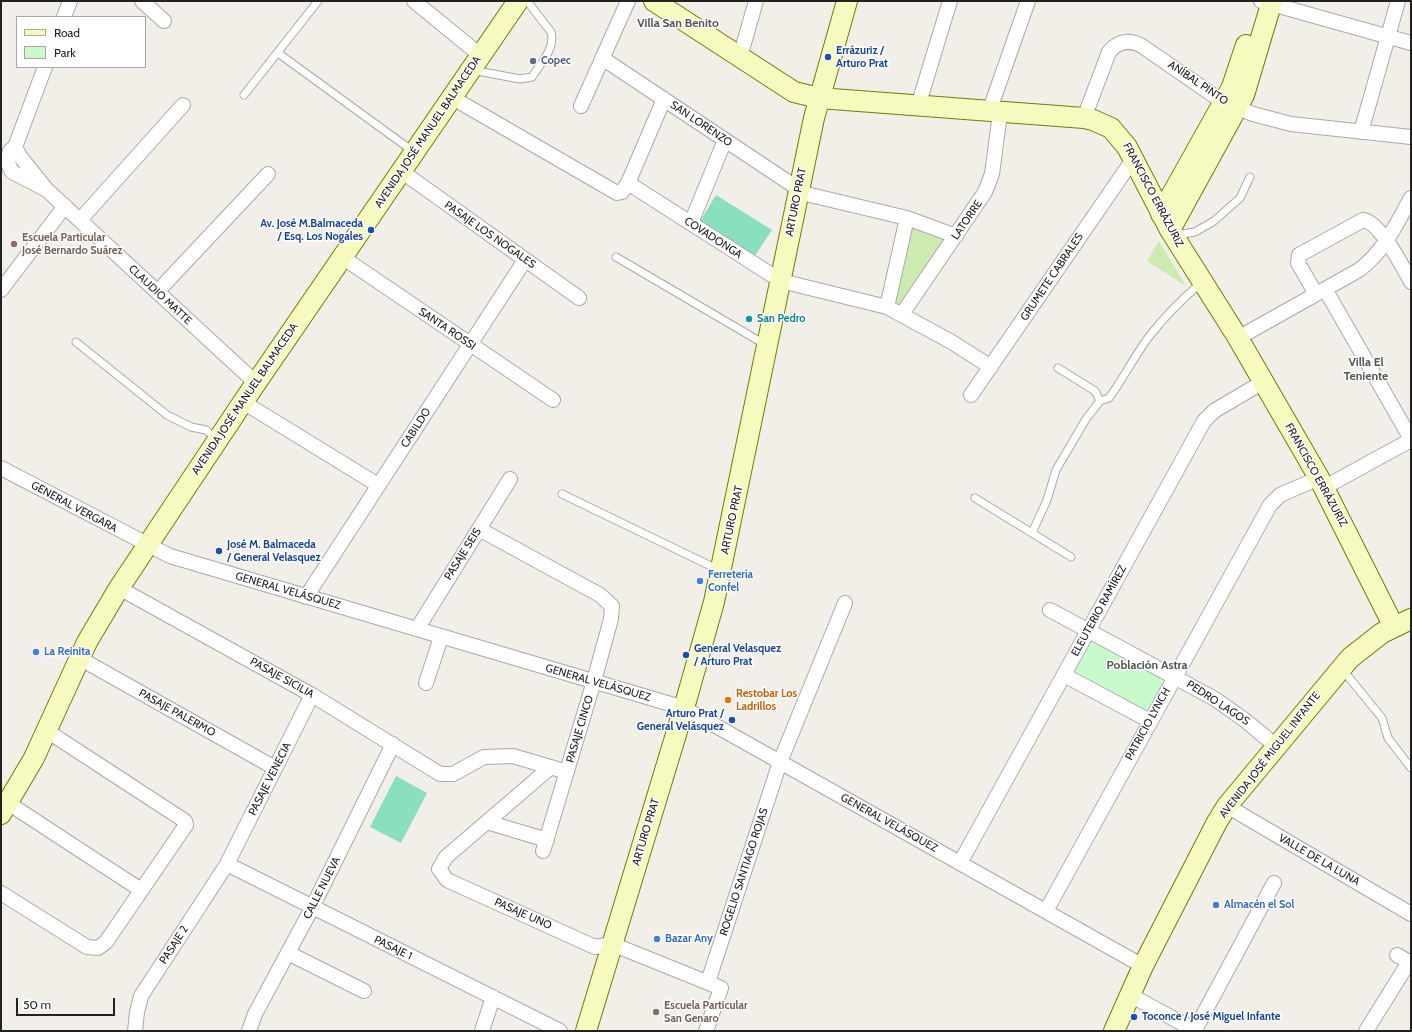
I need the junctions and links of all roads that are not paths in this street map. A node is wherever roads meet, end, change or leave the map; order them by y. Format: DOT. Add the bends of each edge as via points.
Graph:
graph roads {
  1 [pos="70,1"];
  2 [pos="142,1"];
  3 [pos="318,1"];
  4 [pos="414,1"];
  5 [pos="628,1"];
  6 [pos="654,1"];
  7 [pos="756,1"];
  8 [pos="846,1"];
  9 [pos="950,1"];
  10 [pos="1028,1"];
  11 [pos="1398,1"];
  12 [pos="518,2"];
  13 [pos="1266,2"];
  14 [pos="64,16"];
  15 [pos="164,21"];
  16 [pos="1388,37"];
  17 [pos="1411,43"];
  18 [pos="278,53"];
  19 [pos="740,56"];
  20 [pos="602,58"];
  21 [pos="475,62"];
  22 [pos="45,68"];
  23 [pos="244,95"];
  24 [pos="451,97"];
  25 [pos="819,98"];
  26 [pos="664,99"];
  27 [pos="183,105"];
  28 [pos="1230,105"];
  29 [pos="581,106"];
  30 [pos="918,106"];
  31 [pos="994,113"];
  32 [pos="1084,118"];
  33 [pos="1361,132"];
  34 [pos="1411,137"];
  35 [pos="725,140"];
  36 [pos="414,152"];
  37 [pos="1134,158"];
  38 [pos="401,171"];
  39 [pos="268,174"];
  40 [pos="1250,177"];
  41 [pos="628,183"];
  42 [pos="799,190"];
  43 [pos="1411,198"];
  44 [pos="65,206"];
  45 [pos="907,218"];
  46 [pos="80,220"];
  47 [pos="1165,222"];
  48 [pos="691,223"];
  49 [pos="956,236"];
  50 [pos="1387,240"];
  51 [pos="342,257"];
  52 [pos="616,257"];
  53 [pos="525,260"];
  54 [pos="780,281"];
  55 [pos="1202,282"];
  56 [pos="1411,282"];
  57 [pos="1,290"];
  58 [pos="1321,291"];
  59 [pos="157,292"];
  60 [pos="579,298"];
  61 [pos="887,306"];
  62 [pos="902,314"];
  63 [pos="1238,338"];
  64 [pos="76,342"];
  65 [pos="470,344"];
  66 [pos="767,346"];
  67 [pos="990,367"];
  68 [pos="1058,368"];
  69 [pos="1263,382"];
  70 [pos="256,383"];
  71 [pos="971,395"];
  72 [pos="553,400"];
  73 [pos="243,402"];
  74 [pos="1100,402"];
  75 [pos="218,440"];
  76 [pos="1411,440"];
  77 [pos="1,468"];
  78 [pos="510,480"];
  79 [pos="1322,483"];
  80 [pos="378,485"];
  81 [pos="562,494"];
  82 [pos="975,498"];
  83 [pos="479,529"];
  84 [pos="1032,533"];
  85 [pos="147,546"];
  86 [pos="1071,557"];
  87 [pos="721,571"];
  88 [pos="119,588"];
  89 [pos="306,596"];
  90 [pos="846,603"];
  91 [pos="1383,605"];
  92 [pos="1050,610"];
  93 [pos="1402,623"];
  94 [pos="417,629"];
  95 [pos="1089,630"];
  96 [pos="442,636"];
  97 [pos="1360,648"];
  98 [pos="79,658"];
  99 [pos="1341,668"];
  100 [pos="1064,675"];
  101 [pos="1174,676"];
  102 [pos="594,681"];
  103 [pos="426,682"];
  104 [pos="312,695"];
  105 [pos="684,708"];
  106 [pos="1150,721"];
  107 [pos="47,731"];
  108 [pos="393,744"];
  109 [pos="1276,746"];
  110 [pos="780,762"];
  111 [pos="551,767"];
  112 [pos="275,768"];
  113 [pos="1411,768"];
  114 [pos="567,772"];
  115 [pos="1227,806"];
  116 [pos="4,809"];
  117 [pos="487,822"];
  118 [pos="960,863"];
  119 [pos="227,864"];
  120 [pos="1274,883"];
  121 [pos="141,890"];
  122 [pos="1,893"];
  123 [pos="312,908"];
  124 [pos="1046,911"];
  125 [pos="1411,914"];
  126 [pos="612,944"];
  127 [pos="288,953"];
  128 [pos="1397,955"];
  129 [pos="1143,966"];
  130 [pos="708,982"];
  131 [pos="364,991"];
  132 [pos="1130,995"];
  133 [pos="493,997"];
  134 [pos="135,1031"];
  135 [pos="250,1031"];
  136 [pos="482,1031"];
  137 [pos="560,1031"];
  138 [pos="586,1031"];
  139 [pos="706,1031"];
  140 [pos="1114,1031"];
  141 [pos="1196,1031"];
  142 [pos="1366,1031"];
  1 -- 14 [label="street"];
  2 -- 15 [label="street"];
  3 -- 18 [label="lane"];
  4 -- 21 [label="street"];
  5 -- 20 [label="street"];
  6 -- 19 [label="street, FRANCISCO ERRÁZURIZ"];
  7 -- 19 [label="street"];
  8 -- 25 [label="street, ARTURO PRAT"];
  9 -- 30 [label="street"];
  10 -- 31 [label="street, LATORRE"];
  11 -- 16 [label="street"];
  12 -- 21 [label="street, AVENIDA JOSÉ MANUEL BALMACEDA"];
  12 -- 21 [label="lane" via="551,32 553,37 549,50 532,77 520,79"];
  13 -- 16 [label="street"];
  13 -- 28 [label="street" via="1250,80"];
  16 -- 17 [label="street"];
  16 -- 33 [label="street"];
  18 -- 23 [label="lane"];
  18 -- 36 [label="lane"];
  19 -- 25 [label="street, FRANCISCO ERRÁZURIZ" via="794,92"];
  20 -- 26 [label="street, SAN LORENZO"];
  20 -- 29 [label="street"];
  21 -- 24 [label="street, AVENIDA JOSÉ MANUEL BALMACEDA"];
  22 -- 44 [label="street, CLAUDIO MATTE" via="15,147 7,158 7,164 10,170 47,190"];
  24 -- 36 [label="street, AVENIDA JOSÉ MANUEL BALMACEDA"];
  24 -- 41 [label="street" via="617,193 622,192"];
  25 -- 30 [label="street, FRANCISCO ERRÁZURIZ"];
  25 -- 42 [label="street, ARTURO PRAT"];
  26 -- 35 [label="street, SAN LORENZO"];
  26 -- 41 [label="street"];
  27 -- 46 [label="street"];
  28 -- 32 [label="street, ANÍBAL PINTO" via="1142,46 1127,41 1116,45 1109,52"];
  28 -- 33 [label="street, ANÍBAL PINTO" via="1291,124"];
  28 -- 47 [label="street"];
  30 -- 31 [label="street, FRANCISCO ERRÁZURIZ"];
  31 -- 32 [label="street, FRANCISCO ERRÁZURIZ"];
  31 -- 49 [label="street, LATORRE" via="992,174 988,187"];
  32 -- 37 [label="street, FRANCISCO ERRÁZURIZ" via="1102,123 1114,131"];
  33 -- 34 [label="street, ANÍBAL PINTO"];
  35 -- 42 [label="street, SAN LORENZO"];
  35 -- 48 [label="street"];
  36 -- 38 [label="street, AVENIDA JOSÉ MANUEL BALMACEDA"];
  37 -- 47 [label="street, FRANCISCO ERRÁZURIZ"];
  37 -- 67 [label="street, GRUMETE CABRALES"];
  38 -- 51 [label="street, AVENIDA JOSÉ MANUEL BALMACEDA"];
  38 -- 53 [label="street, PASAJE LOS NOGALES"];
  39 -- 59 [label="street"];
  40 -- 47 [label="lane" via="1240,198 1214,221 1183,234"];
  41 -- 48 [label="street, COVADONGA"];
  42 -- 45 [label="street, SAN LORENZO"];
  42 -- 54 [label="street, ARTURO PRAT"];
  43 -- 50 [label="street"];
  44 -- 46 [label="street, CLAUDIO MATTE"];
  44 -- 57 [label="street"];
  45 -- 49 [label="street, SAN LORENZO"];
  45 -- 61 [label="street"];
  46 -- 59 [label="street, CLAUDIO MATTE"];
  47 -- 55 [label="street, FRANCISCO ERRÁZURIZ"];
  48 -- 54 [label="street, COVADONGA"];
  49 -- 62 [label="street, LATORRE"];
  50 -- 56 [label="street"];
  50 -- 58 [label="street" via="1370,262"];
  50 -- 58 [label="street" via="1370,223 1363,220 1302,253 1298,257 1298,263"];
  51 -- 65 [label="street, SANTA ROSSI"];
  51 -- 70 [label="street, AVENIDA JOSÉ MANUEL BALMACEDA"];
  52 -- 66 [label="lane"];
  53 -- 60 [label="street, PASAJE LOS NOGALES"];
  53 -- 65 [label="street, CABILDO"];
  54 -- 61 [label="street, COVADONGA"];
  54 -- 66 [label="street, ARTURO PRAT"];
  55 -- 63 [label="street, FRANCISCO ERRÁZURIZ"];
  55 -- 74 [label="lane" via="1181,299 1148,339 1109,398"];
  58 -- 63 [label="street"];
  58 -- 76 [label="street"];
  59 -- 70 [label="street, CLAUDIO MATTE"];
  61 -- 62 [label="street, COVADONGA"];
  62 -- 67 [label="street, COVADONGA"];
  63 -- 69 [label="street, FRANCISCO ERRÁZURIZ"];
  64 -- 75 [label="lane" via="168,415 191,427 206,430"];
  65 -- 72 [label="street, SANTA ROSSI"];
  65 -- 80 [label="street, CABILDO"];
  66 -- 87 [label="street, ARTURO PRAT"];
  67 -- 71 [label="street, GRUMETE CABRALES"];
  68 -- 74 [label="lane" via="1095,391"];
  69 -- 79 [label="street, FRANCISCO ERRÁZURIZ"];
  69 -- 95 [label="street, ELEUTERIO RAMÍREZ" via="1214,411 1204,421"];
  70 -- 73 [label="street, AVENIDA JOSÉ MANUEL BALMACEDA"];
  73 -- 75 [label="street, AVENIDA JOSÉ MANUEL BALMACEDA"];
  73 -- 80 [label="street"];
  74 -- 84 [label="lane" via="1086,419 1056,470 1047,500"];
  75 -- 85 [label="street, AVENIDA JOSÉ MANUEL BALMACEDA"];
  76 -- 79 [label="street, PATRICIO LYNCH"];
  77 -- 85 [label="street, GENERAL VERGARA"];
  78 -- 83 [label="street, PASAJE SEIS"];
  79 -- 91 [label="street, FRANCISCO ERRÁZURIZ"];
  79 -- 101 [label="street, PATRICIO LYNCH" via="1280,495 1270,505"];
  80 -- 89 [label="street, CABILDO"];
  81 -- 87 [label="lane"];
  82 -- 84 [label="lane"];
  83 -- 94 [label="street, PASAJE SEIS"];
  83 -- 102 [label="street, PASAJE CINCO" via="610,602 611,619"];
  84 -- 86 [label="lane"];
  85 -- 88 [label="street, AVENIDA JOSÉ MANUEL BALMACEDA"];
  85 -- 89 [label="street, GENERAL VELÁSQUEZ" via="170,556"];
  87 -- 105 [label="street, ARTURO PRAT"];
  88 -- 98 [label="street, AVENIDA JOSÉ MANUEL BALMACEDA"];
  88 -- 104 [label="street, PASAJE SICILIA"];
  89 -- 94 [label="street, GENERAL VELÁSQUEZ"];
  90 -- 110 [label="street, ROGELIO SANTIAGO ROJAS"];
  91 -- 93 [label="street, FRANCISCO ERRÁZURIZ"];
  91 -- 97 [label="street"];
  92 -- 95 [label="street, PEDRO LAGOS"];
  93 -- 97 [label="street, AVENIDA JOSÉ MIGUEL INFANTE"];
  94 -- 96 [label="street, GENERAL VELÁSQUEZ"];
  95 -- 100 [label="street, ELEUTERIO RAMÍREZ"];
  95 -- 101 [label="street, PEDRO LAGOS"];
  96 -- 102 [label="street, GENERAL VELÁSQUEZ"];
  96 -- 103 [label="street"];
  97 -- 99 [label="street, AVENIDA JOSÉ MIGUEL INFANTE"];
  98 -- 107 [label="street, AVENIDA JOSÉ MANUEL BALMACEDA"];
  98 -- 112 [label="street, PASAJE PALERMO"];
  99 -- 109 [label="street, AVENIDA JOSÉ MIGUEL INFANTE"];
  99 -- 113 [label="lane" via="1382,718 1388,738"];
  100 -- 106 [label="street"];
  100 -- 118 [label="street, ELEUTERIO RAMÍREZ"];
  101 -- 106 [label="street, PATRICIO LYNCH"];
  101 -- 109 [label="street, PEDRO LAGOS" via="1231,709"];
  102 -- 105 [label="street, GENERAL VELÁSQUEZ"];
  102 -- 114 [label="street, PASAJE CINCO"];
  104 -- 108 [label="street, PASAJE SICILIA"];
  104 -- 112 [label="street, PASAJE VENECIA"];
  105 -- 110 [label="street, GENERAL VELÁSQUEZ"];
  105 -- 126 [label="street, ARTURO PRAT"];
  106 -- 124 [label="street, PATRICIO LYNCH"];
  107 -- 116 [label="street, AVENIDA JOSÉ MANUEL BALMACEDA"];
  107 -- 121 [label="street" via="185,821 184,829"];
  108 -- 111 [label="street, PASAJE SICILIA" via="440,774 453,774 484,757 513,756"];
  108 -- 123 [label="street, CALLE NUEVA"];
  109 -- 115 [label="street, AVENIDA JOSÉ MIGUEL INFANTE"];
  110 -- 118 [label="street, GENERAL VELÁSQUEZ"];
  110 -- 130 [label="street, ROGELIO SANTIAGO ROJAS"];
  111 -- 114 [label="street"];
  111 -- 117 [label="street"];
  112 -- 119 [label="street, PASAJE VENECIA"];
  114 -- 117 [label="street, PASAJE CINCO" via="545,845"];
  115 -- 125 [label="street, VALLE DE LA LUNA"];
  115 -- 129 [label="street, AVENIDA JOSÉ MIGUEL INFANTE"];
  116 -- 121 [label="street"];
  117 -- 126 [label="street, PASAJE UNO" via="446,857 439,869 447,880 595,947"];
  118 -- 124 [label="street, GENERAL VELÁSQUEZ"];
  119 -- 123 [label="street, PASAJE 1"];
  119 -- 134 [label="street, PASAJE 2" via="141,996"];
  120 -- 141 [label="street"];
  121 -- 122 [label="street" via="106,942 98,948 87,947"];
  123 -- 127 [label="street, CALLE NUEVA"];
  123 -- 133 [label="street, PASAJE 1"];
  124 -- 129 [label="street, GENERAL VELÁSQUEZ"];
  126 -- 130 [label="street"];
  126 -- 138 [label="street, ARTURO PRAT"];
  127 -- 131 [label="street"];
  127 -- 135 [label="street, CALLE NUEVA" via="255,1014"];
  128 -- 142 [label="street" via="1409,962"];
  129 -- 132 [label="street, AVENIDA JOSÉ MIGUEL INFANTE"];
  130 -- 139 [label="street" via="721,988"];
  132 -- 140 [label="street, AVENIDA JOSÉ MIGUEL INFANTE"];
  132 -- 141 [label="street"];
  133 -- 136 [label="street"];
  133 -- 137 [label="street, PASAJE 1"];
}
